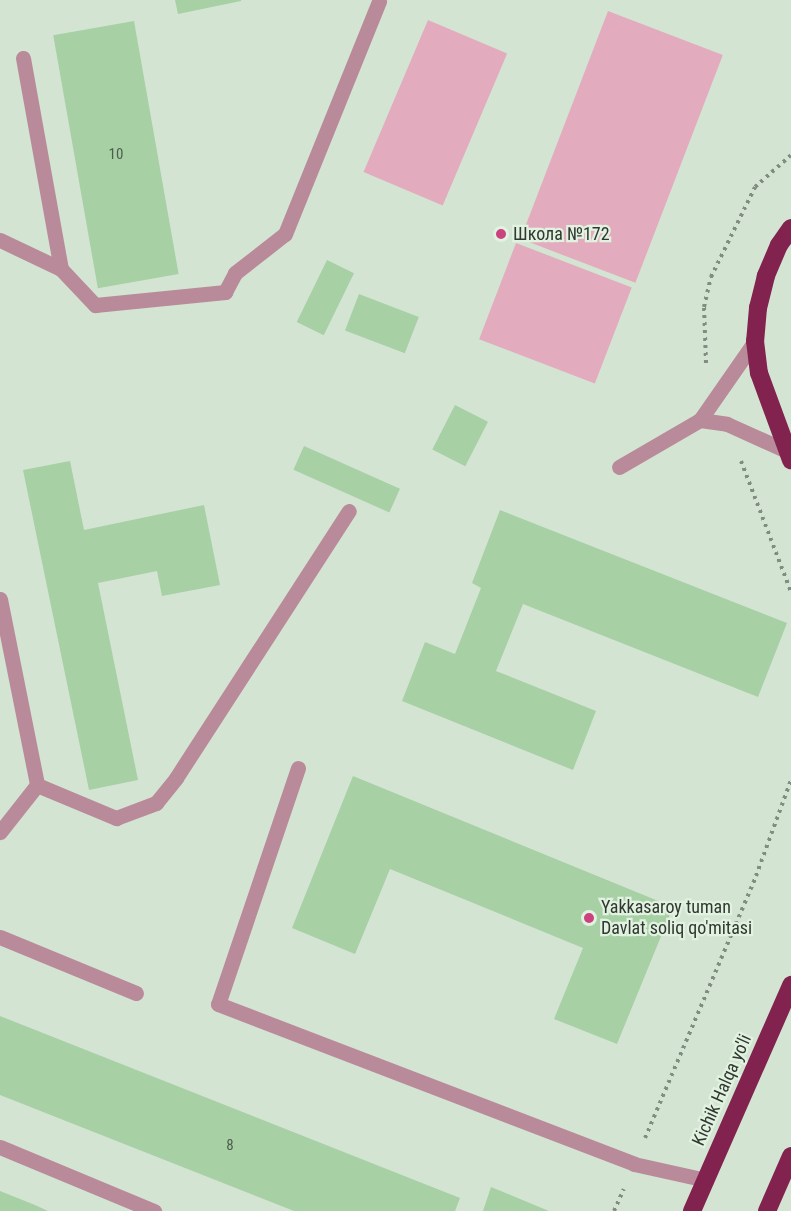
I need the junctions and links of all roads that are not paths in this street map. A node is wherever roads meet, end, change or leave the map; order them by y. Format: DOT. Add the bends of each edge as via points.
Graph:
graph roads {
  1 [pos="379,2"];
  2 [pos="23,58"];
  3 [pos="791,228"];
  4 [pos="0,240"];
  5 [pos="61,269"];
  6 [pos="755,341"];
  7 [pos="700,420"];
  8 [pos="789,455"];
  9 [pos="619,468"];
  10 [pos="349,511"];
  11 [pos="0,598"];
  12 [pos="298,768"];
  13 [pos="37,785"];
  14 [pos="0,832"];
  15 [pos="0,937"];
  16 [pos="791,985"];
  17 [pos="136,993"];
  18 [pos="0,1147"];
  19 [pos="791,1156"];
  20 [pos="706,1180"];
  21 [pos="154,1211"];
  22 [pos="692,1211"];
  23 [pos="767,1211"];
  1 -- 5 [label="lane" via="285,234 235,273 225,292 95,305"];
  2 -- 5 [label="lane"];
  3 -- 6 [label="highway" via="766,276"];
  4 -- 5 [label="lane"];
  6 -- 7 [label="lane"];
  6 -- 8 [label="highway" via="759,373"];
  7 -- 8 [label="lane" via="727,424"];
  7 -- 9 [label="lane"];
  10 -- 13 [label="lane" via="156,803 116,818"];
  11 -- 13 [label="lane"];
  12 -- 20 [label="lane" via="218,1004 634,1164"];
  13 -- 14 [label="lane"];
  15 -- 17 [label="lane"];
  16 -- 20 [label="highway, Kichik Halqa yo'li"];
  18 -- 21 [label="lane"];
  19 -- 23 [label="highway"];
  20 -- 22 [label="highway, Kichik Halqa yo'li"];
}
